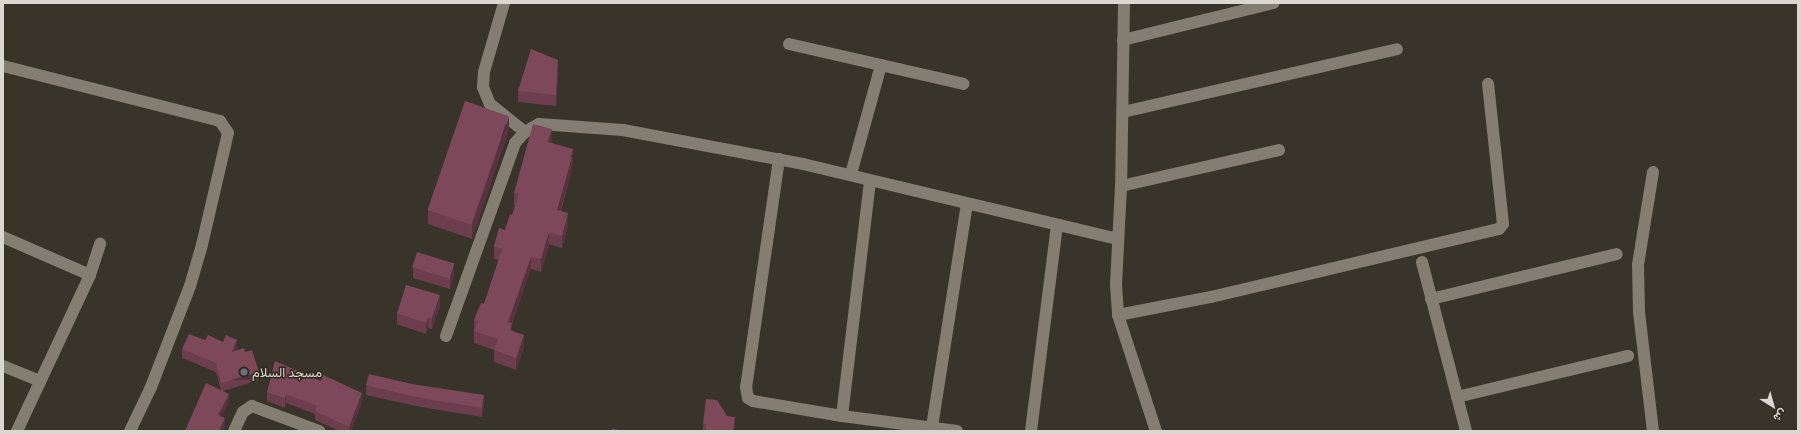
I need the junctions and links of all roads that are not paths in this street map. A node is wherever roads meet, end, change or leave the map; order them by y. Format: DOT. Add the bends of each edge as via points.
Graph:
graph roads {
  1 [pos="504,3"];
  2 [pos="1124,3"];
  3 [pos="1274,3"];
  4 [pos="1123,40"];
  5 [pos="789,44"];
  6 [pos="1397,49"];
  7 [pos="881,65"];
  8 [pos="3,66"];
  9 [pos="963,84"];
  10 [pos="1488,84"];
  11 [pos="1123,112"];
  12 [pos="525,132"];
  13 [pos="1279,150"];
  14 [pos="779,159"];
  15 [pos="1653,172"];
  16 [pos="851,174"];
  17 [pos="870,181"];
  18 [pos="1121,186"];
  19 [pos="967,204"];
  20 [pos="1056,226"];
  21 [pos="3,237"];
  22 [pos="1117,239"];
  23 [pos="100,244"];
  24 [pos="1617,254"];
  25 [pos="1422,262"];
  26 [pos="90,275"];
  27 [pos="1431,299"];
  28 [pos="1118,315"];
  29 [pos="446,336"];
  30 [pos="1628,356"];
  31 [pos="3,366"];
  32 [pos="40,381"];
  33 [pos="1457,397"];
  34 [pos="842,416"];
  35 [pos="932,427"];
  36 [pos="18,431"];
  37 [pos="130,431"];
  38 [pos="234,431"];
  39 [pos="319,431"];
  40 [pos="957,431"];
  41 [pos="1030,431"];
  42 [pos="1156,431"];
  43 [pos="1466,431"];
  44 [pos="1653,431"];
  1 -- 12 [label="street" via="484,72 483,86 490,104"];
  2 -- 4 [label="street"];
  3 -- 4 [label="street"];
  4 -- 11 [label="street"];
  5 -- 7 [label="street"];
  6 -- 11 [label="street"];
  7 -- 9 [label="street"];
  7 -- 16 [label="street"];
  8 -- 37 [label="street" via="220,121 228,133 206,231 190,286 151,387"];
  10 -- 28 [label="street" via="1502,224 1499,229 1211,297"];
  11 -- 18 [label="street"];
  12 -- 14 [label="street" via="539,124 554,123 623,130"];
  12 -- 29 [label="street" via="515,143"];
  13 -- 18 [label="street"];
  14 -- 16 [label="street"];
  14 -- 34 [label="street" via="746,393 753,401"];
  15 -- 44 [label="street" via="1638,265 1639,312"];
  16 -- 17 [label="street"];
  17 -- 19 [label="street"];
  17 -- 34 [label="street"];
  18 -- 22 [label="street"];
  19 -- 20 [label="street"];
  19 -- 35 [label="street"];
  20 -- 22 [label="street"];
  20 -- 41 [label="street"];
  21 -- 26 [label="street"];
  22 -- 28 [label="street"];
  23 -- 26 [label="street"];
  24 -- 27 [label="street"];
  25 -- 27 [label="street"];
  26 -- 32 [label="street"];
  27 -- 33 [label="street"];
  28 -- 42 [label="street"];
  30 -- 33 [label="street"];
  31 -- 32 [label="street"];
  32 -- 36 [label="street"];
  33 -- 43 [label="street"];
  34 -- 35 [label="street"];
  35 -- 40 [label="street"];
  38 -- 39 [label="street" via="243,412 252,406"];
}
